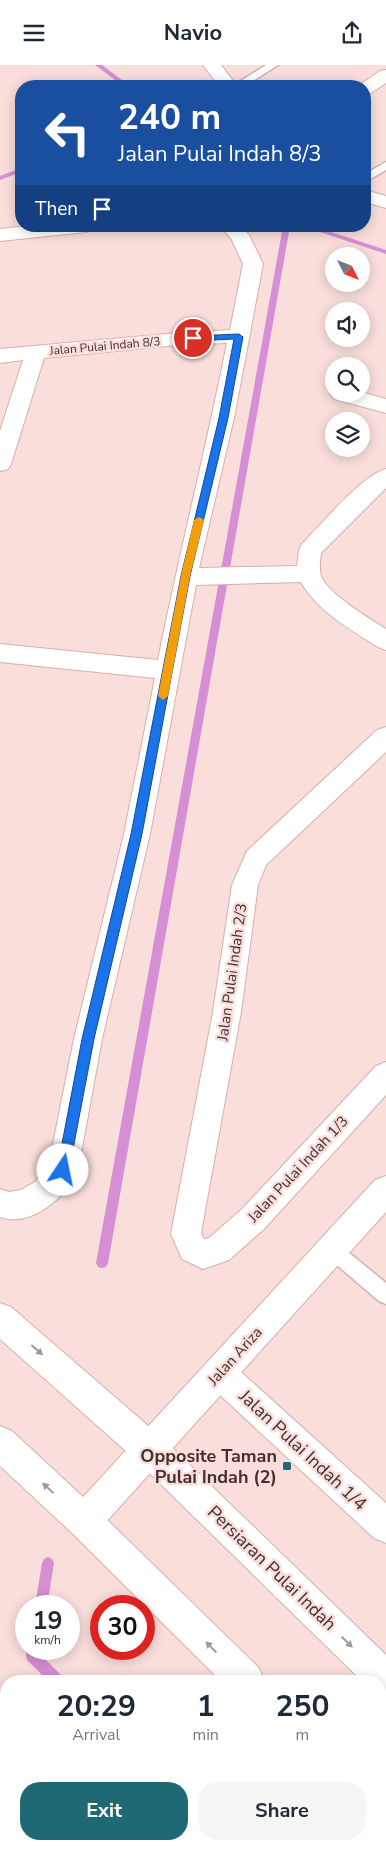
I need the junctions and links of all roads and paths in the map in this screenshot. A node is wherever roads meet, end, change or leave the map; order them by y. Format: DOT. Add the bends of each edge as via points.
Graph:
graph roads {
  1 [pos="212,65"];
  2 [pos="274,65"];
  3 [pos="386,75"];
  4 [pos="223,80"];
  5 [pos="248,80"];
  6 [pos="371,85"];
  7 [pos="386,165"];
  8 [pos="371,175"];
  9 [pos="371,198"];
  10 [pos="386,202"];
  11 [pos="29,232"];
  12 [pos="236,232"];
  13 [pos="0,235"];
  14 [pos="239,337"];
  15 [pos="36,352"];
  16 [pos="0,356"];
  17 [pos="370,402"];
  18 [pos="386,406"];
  19 [pos="0,464"];
  20 [pos="386,476"];
  21 [pos="309,574"];
  22 [pos="190,576"];
  23 [pos="386,641"];
  24 [pos="0,653"];
  25 [pos="168,670"];
  26 [pos="386,737"];
  27 [pos="386,1075"];
  28 [pos="386,1191"];
  29 [pos="0,1203"];
  30 [pos="331,1249"];
  31 [pos="203,1254"];
  32 [pos="386,1295"];
  33 [pos="0,1318"];
  34 [pos="220,1373"];
  35 [pos="0,1443"];
  36 [pos="149,1449"];
  37 [pos="84,1521"];
  38 [pos="386,1526"];
  39 [pos="240,1675"];
  40 [pos="381,1675"];
  1 -- 4 [label="street"];
  2 -- 5 [label="lane"];
  3 -- 6 [label="street"];
  7 -- 8 [label="lane"];
  9 -- 10 [label="street"];
  11 -- 13 [label="street"];
  12 -- 14 [label="street" via="254,264"];
  14 -- 15 [label="street, Jalan Pulai Indah 8/3" via="178,339"];
  14 -- 22 [label="street"];
  15 -- 16 [label="street, Jalan Pulai Indah 8/3"];
  15 -- 19 [label="street"];
  17 -- 18 [label="street"];
  20 -- 21 [label="street" via="310,550"];
  21 -- 22 [label="street"];
  21 -- 23 [label="street" via="321,593"];
  22 -- 25 [label="street"];
  24 -- 25 [label="street"];
  25 -- 29 [label="street" via="137,834 88,1039 63,1170 46,1192 25,1203 9,1206"];
  26 -- 31 [label="street, Jalan Pulai Indah 2/3" via="256,859 245,885 228,1012 186,1234 192,1249"];
  27 -- 31 [label="street, Jalan Pulai Indah 1/3" via="253,1219 218,1250"];
  28 -- 30 [label="street, Jalan Ariza"];
  30 -- 32 [label="lane"];
  30 -- 34 [label="street, Jalan Ariza"];
  33 -- 36 [label="street, Persiaran Pulai Indah, one-way"];
  34 -- 36 [label="street, Jalan Ariza"];
  34 -- 38 [label="street, Jalan Pulai Indah 1/4"];
  37 -- 35 [label="street, one-way"];
  36 -- 37 [label="street, Jalan Ariza"];
  36 -- 40 [label="street, Persiaran Pulai Indah, one-way"];
  39 -- 37 [label="street, one-way"];
}
